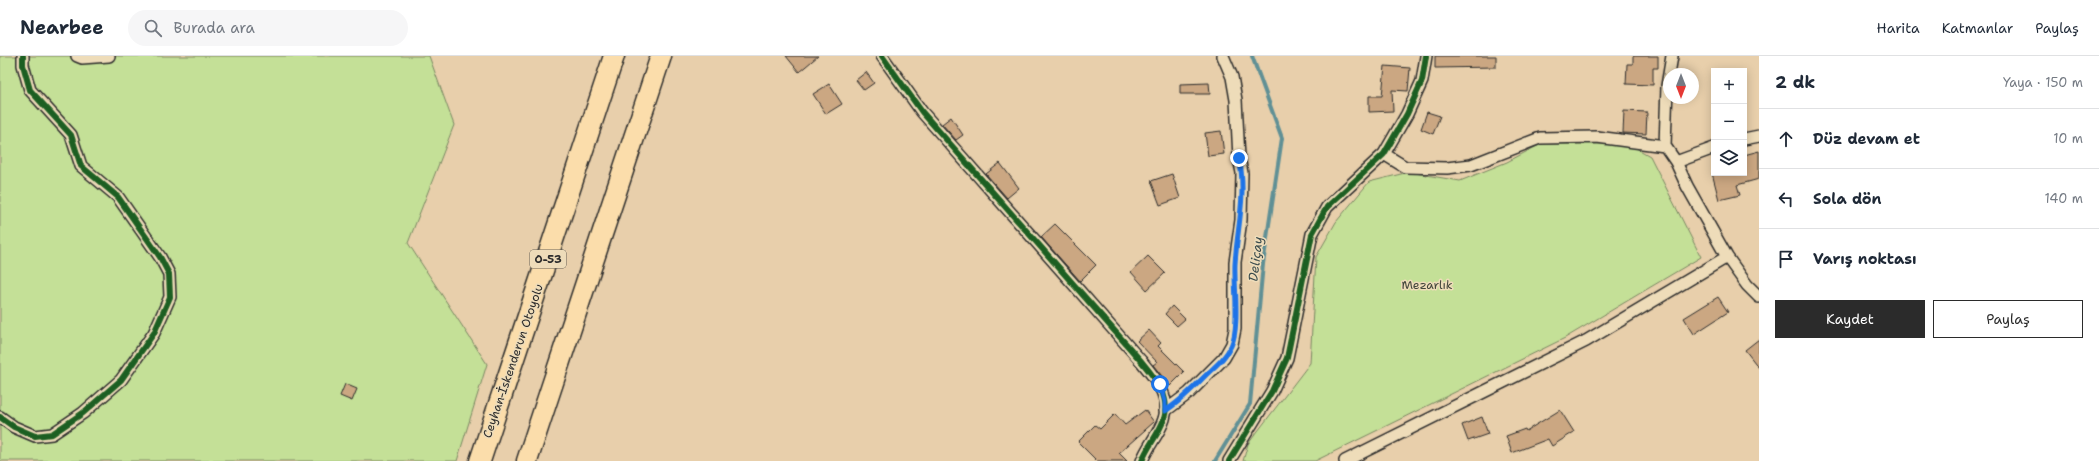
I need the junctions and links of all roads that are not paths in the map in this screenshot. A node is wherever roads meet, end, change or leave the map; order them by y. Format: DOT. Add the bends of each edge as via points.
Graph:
graph roads {
  1 [pos="23,56"];
  2 [pos="77,56"];
  3 [pos="108,56"];
  4 [pos="614,56"];
  5 [pos="661,56"];
  6 [pos="882,56"];
  7 [pos="1223,56"];
  8 [pos="1426,56"];
  9 [pos="1672,56"];
  10 [pos="1759,136"];
  11 [pos="1747,138"];
  12 [pos="1666,146"];
  13 [pos="1711,149"];
  14 [pos="1384,154"];
  15 [pos="1676,162"];
  16 [pos="1727,257"];
  17 [pos="1759,296"];
  18 [pos="1165,411"];
  19 [pos="0,417"];
  20 [pos="480,461"];
  21 [pos="527,461"];
  22 [pos="1142,461"];
  23 [pos="1229,461"];
  24 [pos="1345,461"];
  1 -- 19 [label="street" via="30,90 71,135 81,166 118,197 160,256 169,274 170,296 154,333 121,380 83,413 52,434 35,436 14,427"];
  2 -- 3 [label="street"];
  4 -- 20 [label="highway, Ceyhan-İskenderun Otoyolu / O-53"];
  5 -- 21 [label="highway"];
  6 -- 18 [label="street" via="922,112 1142,360 1160,384"];
  7 -- 18 [label="street" via="1232,76 1236,100 1242,173 1242,207 1235,262 1235,328 1232,344 1224,358 1189,393"];
  8 -- 14 [label="street" via="1422,81"];
  9 -- 12 [label="street" via="1666,86"];
  10 -- 11 [label="street"];
  12 -- 14 [label="street" via="1598,137 1540,138 1471,165 1448,168 1405,167"];
  12 -- 15 [label="street"];
  13 -- 15 [label="street"];
  14 -- 23 [label="street" via="1327,207 1312,234 1287,358 1272,391"];
  15 -- 16 [label="street"];
  16 -- 17 [label="street"];
  16 -- 24 [label="street" via="1586,341"];
  18 -- 22 [label="street" via="1164,420"];
}
